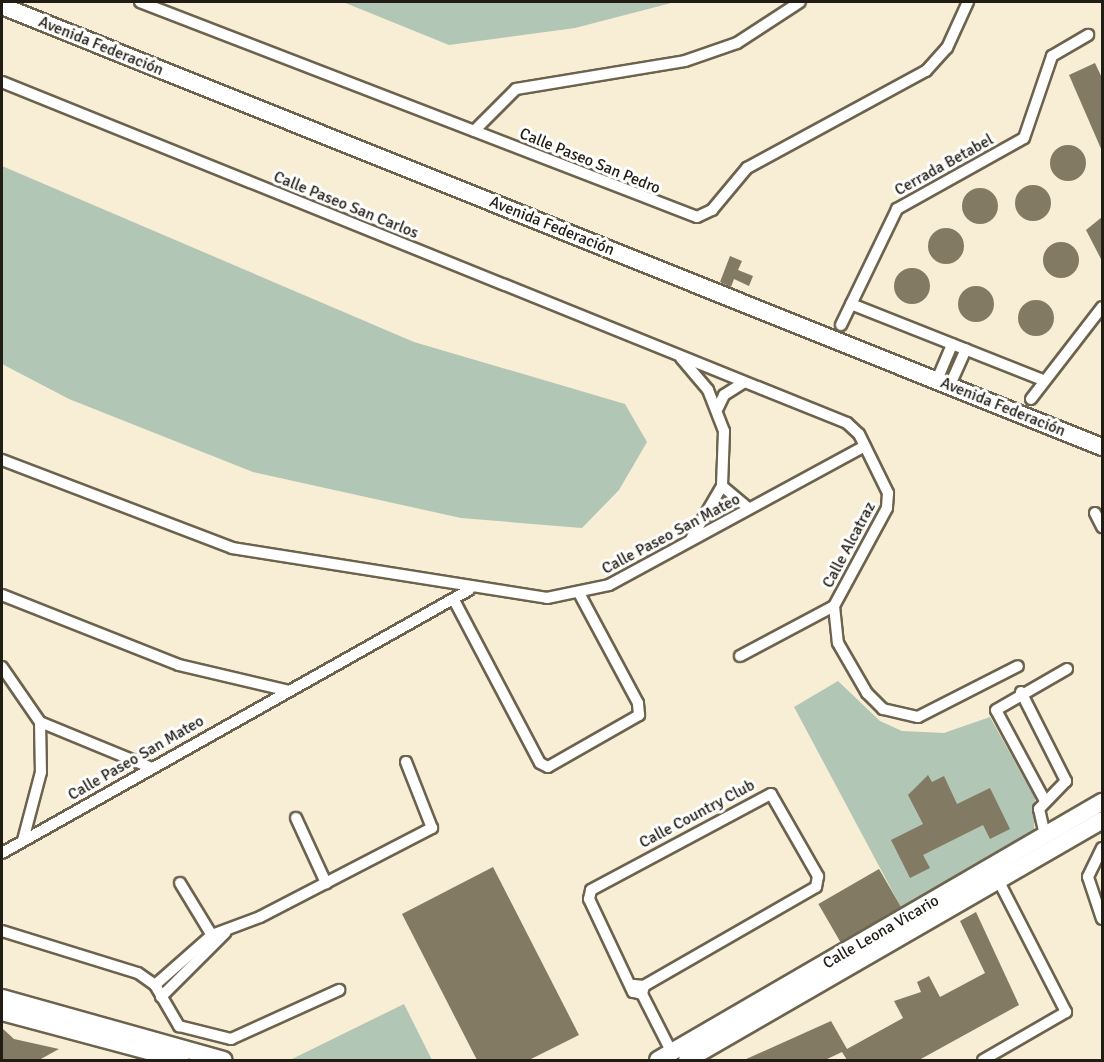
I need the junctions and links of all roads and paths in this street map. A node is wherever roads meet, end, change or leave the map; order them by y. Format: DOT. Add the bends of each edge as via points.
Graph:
graph roads {
  1 [pos="140,2"];
  2 [pos="800,2"];
  3 [pos="968,2"];
  4 [pos="2,6"];
  5 [pos="1088,35"];
  6 [pos="2,82"];
  7 [pos="474,131"];
  8 [pos="851,304"];
  9 [pos="1102,307"];
  10 [pos="841,325"];
  11 [pos="952,344"];
  12 [pos="966,349"];
  13 [pos="679,356"];
  14 [pos="1043,380"];
  15 [pos="944,382"];
  16 [pos="743,383"];
  17 [pos="1031,399"];
  18 [pos="718,408"];
  19 [pos="847,423"];
  20 [pos="865,446"];
  21 [pos="1102,447"];
  22 [pos="2,460"];
  23 [pos="722,486"];
  24 [pos="749,509"];
  25 [pos="1095,513"];
  26 [pos="1102,527"];
  27 [pos="688,542"];
  28 [pos="469,590"];
  29 [pos="2,595"];
  30 [pos="580,595"];
  31 [pos="454,600"];
  32 [pos="834,606"];
  33 [pos="740,656"];
  34 [pos="1018,666"];
  35 [pos="2,667"];
  36 [pos="1067,669"];
  37 [pos="286,690"];
  38 [pos="1021,692"];
  39 [pos="40,722"];
  40 [pos="406,762"];
  41 [pos="149,767"];
  42 [pos="1045,801"];
  43 [pos="1102,802"];
  44 [pos="296,818"];
  45 [pos="1102,820"];
  46 [pos="1045,836"];
  47 [pos="23,840"];
  48 [pos="1102,848"];
  49 [pos="2,853"];
  50 [pos="996,875"];
  51 [pos="180,883"];
  52 [pos="326,883"];
  53 [pos="1102,919"];
  54 [pos="2,931"];
  55 [pos="215,940"];
  56 [pos="815,979"];
  57 [pos="155,985"];
  58 [pos="640,988"];
  59 [pos="339,990"];
  60 [pos="161,997"];
  61 [pos="2,998"];
  62 [pos="2,1012"];
  63 [pos="665,1057"];
  64 [pos="181,1060"];
  65 [pos="224,1060"];
  66 [pos="687,1060"];
  67 [pos="983,1060"];
  1 -- 7 [label="street, Calle Paseo San Pedro"];
  2 -- 7 [label="street" via="737,43 685,61 516,89"];
  3 -- 7 [label="street, Calle Paseo San Pedro" via="947,48 926,71 747,168 712,210 697,217"];
  4 -- 15 [label="main road, Avenida Federación"];
  5 -- 8 [label="street, Cerrada Betabel" via="1052,56 1024,138 897,209"];
  6 -- 13 [label="street, Calle Paseo San Carlos"];
  8 -- 10 [label="street, Cerrada Betabel"];
  8 -- 11 [label="street"];
  9 -- 14 [label="street"];
  11 -- 12 [label="street"];
  11 -- 15 [label="street"];
  12 -- 14 [label="street"];
  12 -- 15 [label="street"];
  13 -- 16 [label="street, Calle Paseo San Carlos"];
  13 -- 18 [label="street"];
  14 -- 17 [label="street"];
  15 -- 21 [label="main road, Avenida Federación"];
  16 -- 18 [label="street" via="724,395"];
  16 -- 19 [label="street, Calle Paseo San Carlos"];
  18 -- 23 [label="street" via="724,431"];
  19 -- 20 [label="street, Calle Alcatraz"];
  20 -- 24 [label="street, Calle Paseo San Mateo"];
  20 -- 32 [label="street, Calle Alcatraz" via="889,500"];
  22 -- 28 [label="street" via="232,548"];
  23 -- 24 [label="street"];
  23 -- 27 [label="street"];
  24 -- 27 [label="street, Calle Paseo San Mateo"];
  25 -- 26 [label="street"];
  27 -- 30 [label="street, Calle Paseo San Mateo"];
  28 -- 30 [label="street, Calle Paseo San Mateo" via="547,598"];
  28 -- 31 [label="street, Calle Paseo San Mateo"];
  29 -- 37 [label="street" via="179,665"];
  30 -- 31 [label="street" via="638,703 639,715 548,767 540,763"];
  31 -- 37 [label="street, Calle Paseo San Mateo"];
  32 -- 33 [label="street"];
  32 -- 34 [label="street, Calle Alcatraz" via="832,622 849,668 883,709 903,716 933,714"];
  35 -- 39 [label="street"];
  36 -- 38 [label="street"];
  37 -- 41 [label="street, Calle Paseo San Mateo"];
  38 -- 42 [label="street" via="1066,781 1062,791"];
  38 -- 42 [label="street" via="996,710"];
  39 -- 41 [label="street"];
  39 -- 47 [label="street" via="40,772"];
  40 -- 52 [label="street" via="432,828"];
  41 -- 47 [label="street, Calle Paseo San Mateo"];
  42 -- 46 [label="street" via="1038,820"];
  43 -- 46 [label="main road, Calle Leona Vicario"];
  44 -- 52 [label="street"];
  45 -- 50 [label="main road, Calle Leona Vicario"];
  46 -- 50 [label="main road, Calle Leona Vicario"];
  47 -- 49 [label="street, Calle Paseo San Mateo"];
  48 -- 53 [label="street" via="1088,878"];
  50 -- 56 [label="main road, Calle Leona Vicario"];
  50 -- 67 [label="street" via="1066,1012"];
  51 -- 55 [label="street"];
  52 -- 55 [label="street"];
  54 -- 57 [label="street" via="138,973"];
  55 -- 57 [label="street"];
  55 -- 60 [label="street"];
  56 -- 63 [label="main road, Calle Leona Vicario"];
  56 -- 66 [label="main road, Calle Leona Vicario"];
  57 -- 60 [label="street"];
  58 -- 58 [label="street, Calle Country Club" via="816,887 819,876 771,794 591,890 589,899"];
  58 -- 63 [label="street, Calle Country Club"];
  59 -- 60 [label="street" via="231,1040 179,1026"];
  61 -- 65 [label="main road"];
  62 -- 64 [label="main road"];
}
